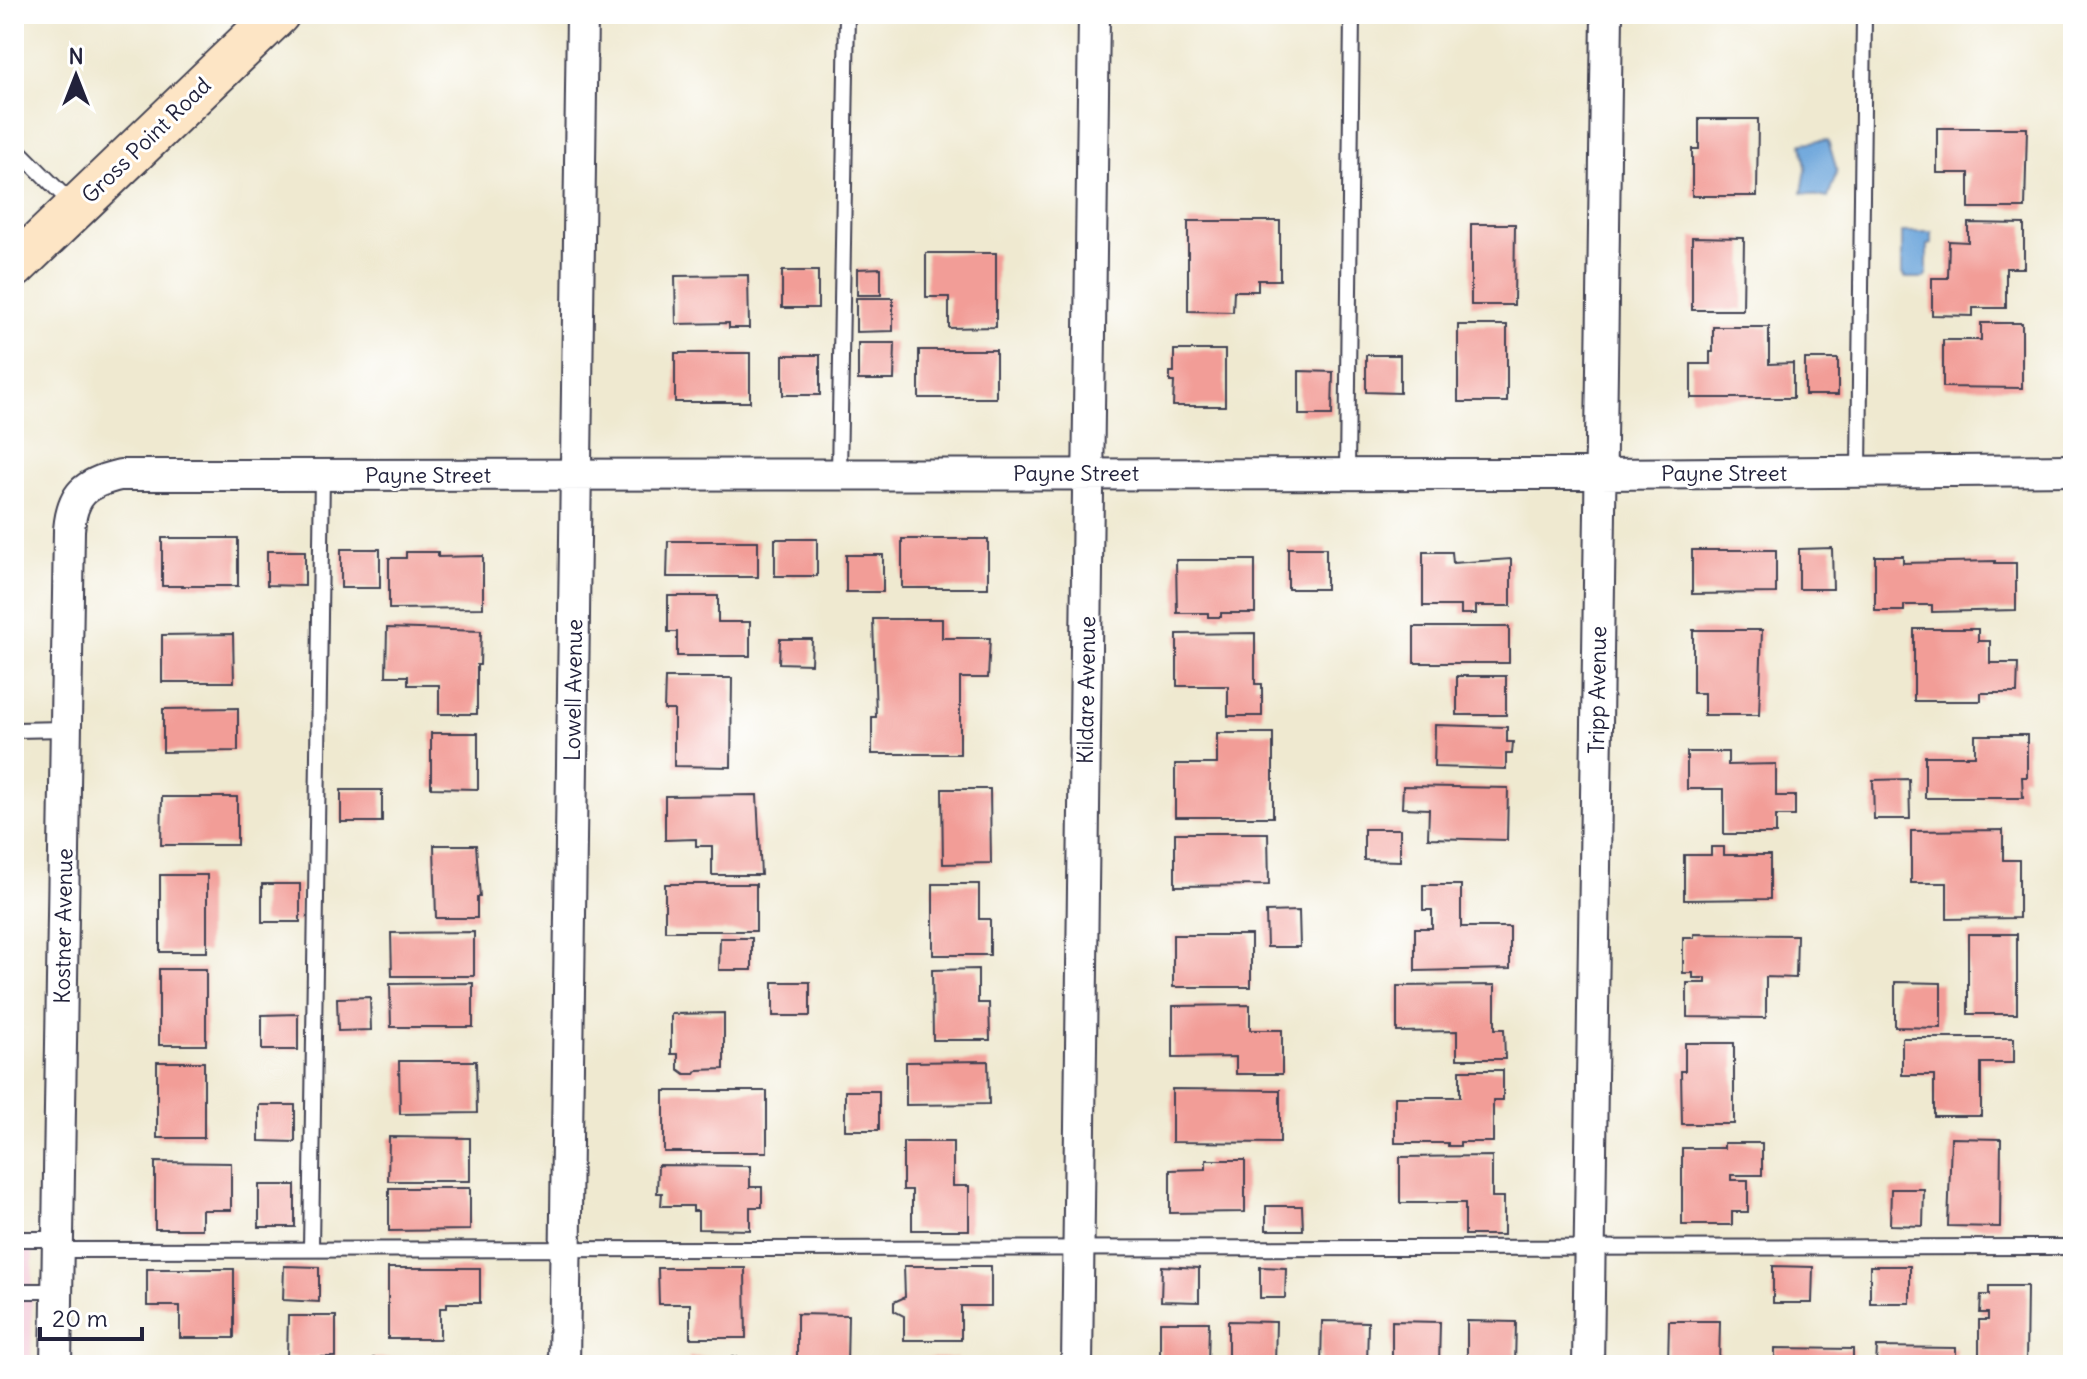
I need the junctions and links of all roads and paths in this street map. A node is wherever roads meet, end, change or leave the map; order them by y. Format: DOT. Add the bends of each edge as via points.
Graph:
graph roads {
  1 [pos="278,14"];
  2 [pos="582,14"];
  3 [pos="847,14"];
  4 [pos="1094,14"];
  5 [pos="1352,14"];
  6 [pos="1607,14"];
  7 [pos="1864,14"];
  8 [pos="14,146"];
  9 [pos="76,207"];
  10 [pos="14,267"];
  11 [pos="2073,470"];
  12 [pos="1859,472"];
  13 [pos="1089,473"];
  14 [pos="839,474"];
  15 [pos="1347,474"];
  16 [pos="1600,474"];
  17 [pos="322,475"];
  18 [pos="576,475"];
  19 [pos="83,491"];
  20 [pos="66,729"];
  21 [pos="14,730"];
  22 [pos="14,1239"];
  23 [pos="57,1245"];
  24 [pos="1589,1247"];
  25 [pos="2073,1247"];
  26 [pos="1078,1248"];
  27 [pos="311,1249"];
  28 [pos="565,1249"];
  29 [pos="14,1291"];
  30 [pos="57,1291"];
  31 [pos="56,1365"];
  32 [pos="564,1365"];
  33 [pos="1077,1365"];
  34 [pos="1588,1365"];
  1 -- 9 [label="main road, Gross Point Road"];
  2 -- 18 [label="street, Lowell Avenue"];
  3 -- 14 [label="lane"];
  4 -- 13 [label="street, Kildare Avenue"];
  5 -- 15 [label="lane"];
  6 -- 16 [label="street, Tripp Avenue"];
  7 -- 12 [label="lane"];
  8 -- 9 [label="lane"];
  9 -- 10 [label="main road, Gross Point Road"];
  11 -- 12 [label="street, Payne Street"];
  12 -- 16 [label="street, Payne Street"];
  13 -- 14 [label="street, Payne Street"];
  13 -- 15 [label="street, Payne Street"];
  13 -- 26 [label="street, Kildare Avenue"];
  14 -- 18 [label="street, Payne Street"];
  15 -- 16 [label="street, Payne Street"];
  16 -- 24 [label="street, Tripp Avenue"];
  17 -- 18 [label="street, Payne Street"];
  17 -- 19 [label="street, Payne Street" via="120,475"];
  17 -- 27 [label="lane"];
  18 -- 28 [label="street, Lowell Avenue"];
  19 -- 20 [label="street, Kostner Avenue" via="71,508 69,530"];
  20 -- 21 [label="lane"];
  20 -- 23 [label="street, Kostner Avenue"];
  22 -- 23 [label="lane"];
  23 -- 27 [label="lane"];
  23 -- 30 [label="street, Kostner Avenue"];
  24 -- 25 [label="lane"];
  24 -- 26 [label="lane"];
  24 -- 34 [label="street, Tripp Avenue"];
  26 -- 28 [label="lane"];
  26 -- 33 [label="street, Kildare Avenue"];
  27 -- 28 [label="lane"];
  28 -- 32 [label="street, Lowell Avenue"];
  29 -- 30 [label="lane"];
  30 -- 31 [label="street, Kostner Avenue"];
}
